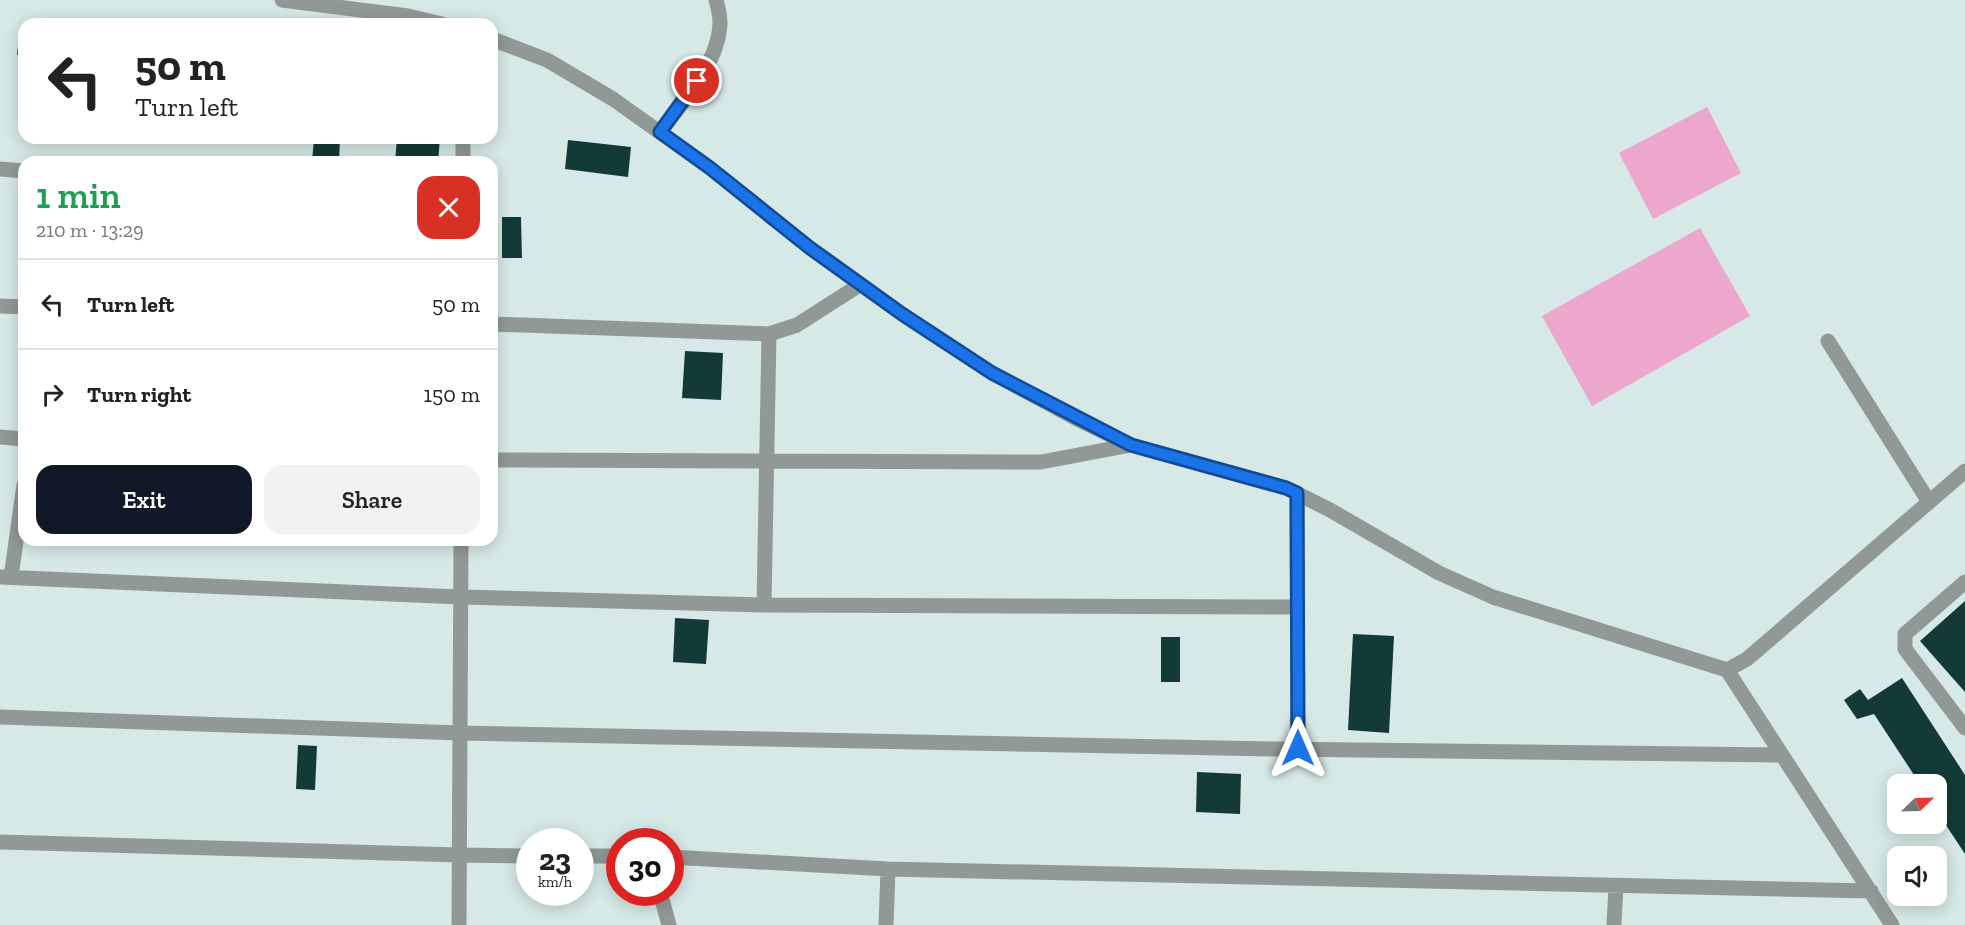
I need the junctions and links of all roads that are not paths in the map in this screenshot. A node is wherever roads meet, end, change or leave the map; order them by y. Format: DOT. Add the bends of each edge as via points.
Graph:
graph roads {
  1 [pos="282,0"];
  2 [pos="716,0"];
  3 [pos="390,6"];
  4 [pos="416,18"];
  5 [pos="498,41"];
  6 [pos="660,132"];
  7 [pos="0,170"];
  8 [pos="18,171"];
  9 [pos="861,284"];
  10 [pos="0,306"];
  11 [pos="18,307"];
  12 [pos="498,324"];
  13 [pos="769,334"];
  14 [pos="1828,341"];
  15 [pos="0,437"];
  16 [pos="18,438"];
  17 [pos="1131,445"];
  18 [pos="498,460"];
  19 [pos="766,460"];
  20 [pos="1965,471"];
  21 [pos="1297,493"];
  22 [pos="1929,502"];
  23 [pos="18,514"];
  24 [pos="461,546"];
  25 [pos="5,577"];
  26 [pos="1965,582"];
  27 [pos="460,597"];
  28 [pos="764,604"];
  29 [pos="1297,607"];
  30 [pos="1727,670"];
  31 [pos="0,717"];
  32 [pos="1965,728"];
  33 [pos="460,734"];
  34 [pos="1298,748"];
  35 [pos="1780,755"];
  36 [pos="0,842"];
  37 [pos="459,855"];
  38 [pos="516,856"];
  39 [pos="684,858"];
  40 [pos="888,869"];
  41 [pos="1616,886"];
  42 [pos="1871,891"];
  43 [pos="664,906"];
  44 [pos="459,925"];
  45 [pos="669,925"];
  46 [pos="886,925"];
  47 [pos="1614,925"];
  48 [pos="1892,925"];
  1 -- 3 [label="street"];
  2 -- 6 [label="street" via="720,21 710,63"];
  3 -- 4 [label="street"];
  5 -- 6 [label="street" via="548,60"];
  6 -- 9 [label="street"];
  7 -- 8 [label="street"];
  9 -- 13 [label="street" via="797,325"];
  9 -- 17 [label="street" via="992,373"];
  10 -- 11 [label="street"];
  12 -- 13 [label="street"];
  13 -- 19 [label="street"];
  14 -- 22 [label="street"];
  15 -- 16 [label="street"];
  17 -- 19 [label="street" via="1041,462"];
  17 -- 21 [label="street"];
  18 -- 19 [label="street"];
  19 -- 28 [label="street"];
  20 -- 22 [label="street"];
  21 -- 29 [label="street"];
  21 -- 30 [label="street" via="1439,573 1493,597"];
  22 -- 30 [label="street" via="1747,659"];
  23 -- 25 [label="street"];
  24 -- 27 [label="street"];
  25 -- 27 [label="street"];
  26 -- 32 [label="street" via="1905,634 1905,649"];
  27 -- 28 [label="street"];
  27 -- 33 [label="street"];
  28 -- 29 [label="street"];
  29 -- 34 [label="street"];
  30 -- 35 [label="street"];
  31 -- 33 [label="street"];
  33 -- 34 [label="street"];
  33 -- 37 [label="street"];
  34 -- 35 [label="street"];
  35 -- 42 [label="street"];
  36 -- 37 [label="street"];
  37 -- 38 [label="street"];
  37 -- 44 [label="street"];
  39 -- 40 [label="street"];
  40 -- 41 [label="street"];
  40 -- 46 [label="street"];
  41 -- 42 [label="street"];
  41 -- 47 [label="street"];
  42 -- 48 [label="street"];
  43 -- 45 [label="street"];
}
